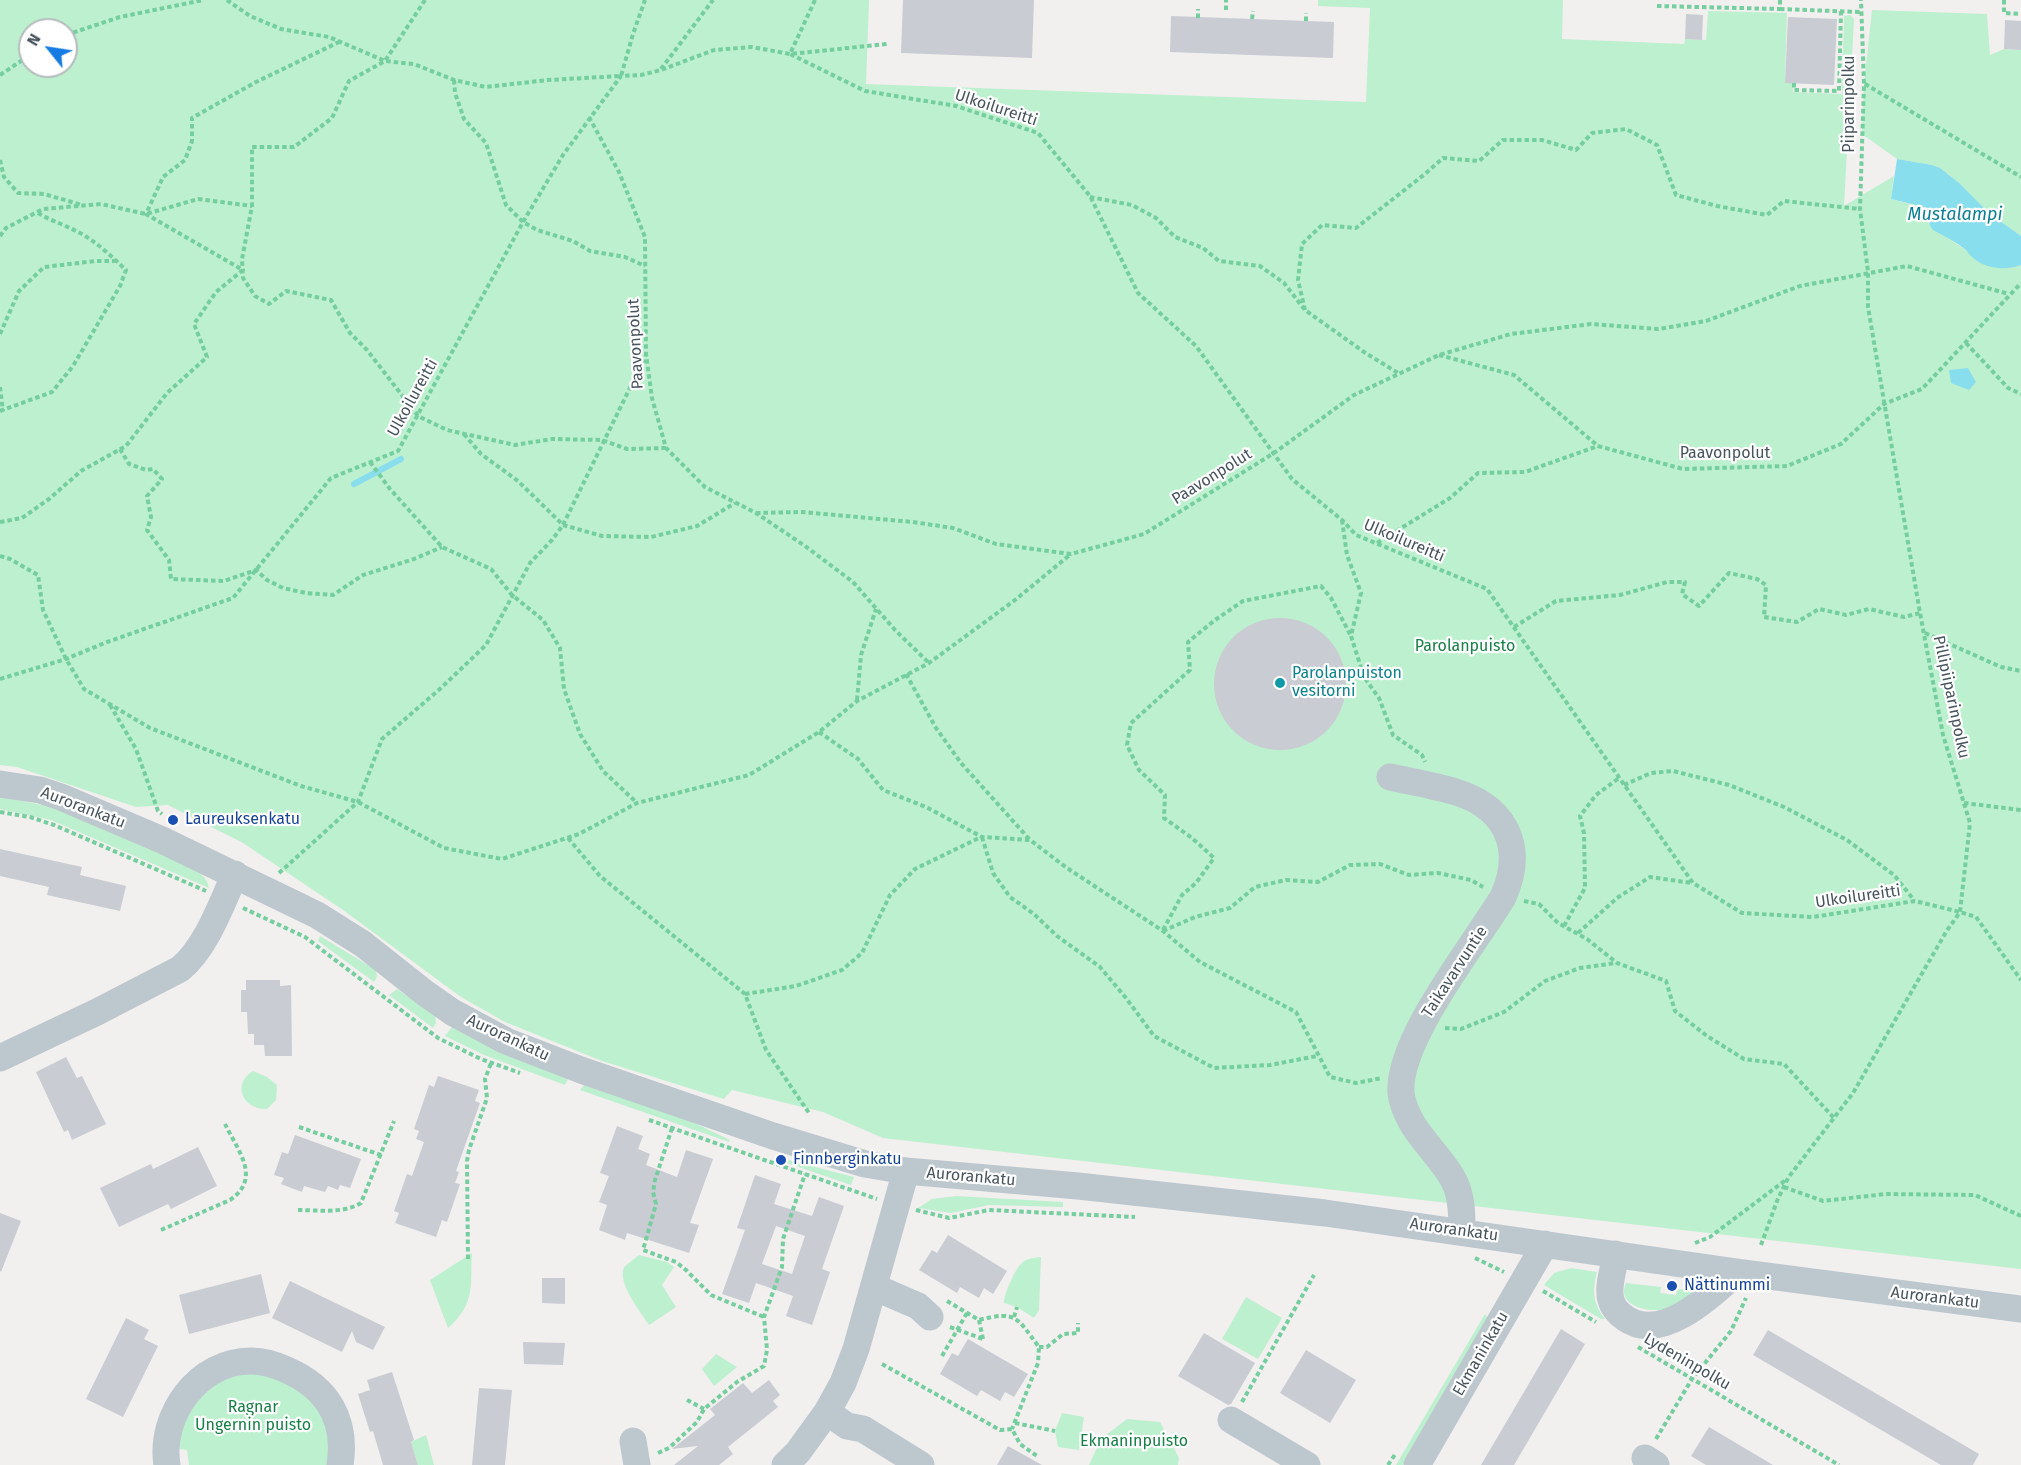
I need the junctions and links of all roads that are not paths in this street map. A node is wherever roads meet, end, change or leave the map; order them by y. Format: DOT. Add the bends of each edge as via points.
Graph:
graph roads {
  1 [pos="1390,777"];
  2 [pos="0,784"];
  3 [pos="235,874"];
  4 [pos="0,1058"];
  5 [pos="906,1171"];
  6 [pos="1462,1231"];
  7 [pos="1545,1244"];
  8 [pos="1616,1254"];
  9 [pos="1737,1272"];
  10 [pos="874,1287"];
  11 [pos="936,1307"];
  12 [pos="2021,1309"];
  13 [pos="827,1412"];
  14 [pos="1232,1420"];
  15 [pos="167,1465"];
  16 [pos="340,1465"];
  17 [pos="785,1465"];
  18 [pos="921,1465"];
  19 [pos="1307,1465"];
  20 [pos="1417,1465"];
  1 -- 6 [label="street, Taikavarvuntie" via="1460,793 1478,802 1493,813 1511,840 1513,855 1503,897 1420,1026 1402,1074 1401,1094 1406,1111 1458,1188"];
  2 -- 3 [label="street, Aurorankatu" via="61,797"];
  3 -- 4 [label="street" via="198,949 180,969"];
  3 -- 5 [label="street, Aurorankatu" via="338,927 452,1012 506,1041 773,1136 865,1164"];
  5 -- 6 [label="street, Aurorankatu" via="1172,1196"];
  5 -- 10 [label="street"];
  6 -- 7 [label="street, Aurorankatu"];
  7 -- 8 [label="street, Aurorankatu"];
  7 -- 20 [label="street, Ekmaninkatu"];
  8 -- 9 [label="street, Aurorankatu"];
  8 -- 9 [label="street" via="1612,1304 1629,1321 1645,1325 1661,1324 1685,1314"];
  9 -- 12 [label="street, Aurorankatu"];
  10 -- 11 [label="street" via="918,1306"];
  10 -- 13 [label="street" via="856,1349"];
  13 -- 17 [label="street"];
  13 -- 18 [label="street"];
  14 -- 19 [label="street"];
  15 -- 16 [label="street" via="170,1424 191,1388 221,1367 253,1361 299,1375 321,1392 338,1419"];
}
